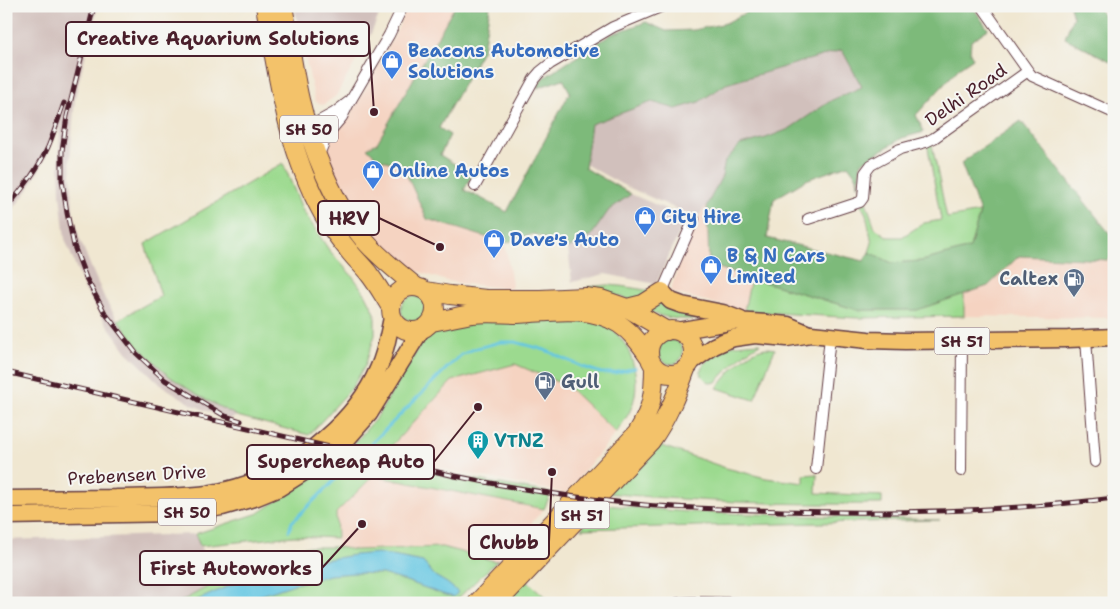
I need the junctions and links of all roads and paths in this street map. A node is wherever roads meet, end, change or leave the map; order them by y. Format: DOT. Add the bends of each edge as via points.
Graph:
graph roads {
  1 [pos="265,6"];
  2 [pos="283,6"];
  3 [pos="403,6"];
  4 [pos="663,6"];
  5 [pos="982,6"];
  6 [pos="1028,71"];
  7 [pos="351,100"];
  8 [pos="1114,113"];
  9 [pos="308,127"];
  10 [pos="291,136"];
  11 [pos="318,157"];
  12 [pos="475,186"];
  13 [pos="694,219"];
  14 [pos="808,219"];
  15 [pos="421,289"];
  16 [pos="662,292"];
  17 [pos="627,308"];
  18 [pos="391,312"];
  19 [pos="746,321"];
  20 [pos="426,326"];
  21 [pos="672,331"];
  22 [pos="811,334"];
  23 [pos="830,337"];
  24 [pos="1114,338"];
  25 [pos="1086,339"];
  26 [pos="962,341"];
  27 [pos="652,362"];
  28 [pos="688,366"];
  29 [pos="1095,462"];
  30 [pos="816,469"];
  31 [pos="961,471"];
  32 [pos="6,499"];
  33 [pos="6,516"];
  34 [pos="477,603"];
  35 [pos="497,603"];
  36 [pos="678,603"];
  37 [pos="740,603"];
  1 -- 10 [label="highway, SH 50"];
  2 -- 9 [label="highway, SH 50"];
  3 -- 7 [label="street"];
  4 -- 12 [label="street" via="613,27 540,72"];
  5 -- 6 [label="street"];
  6 -- 8 [label="street" via="1032,76"];
  6 -- 14 [label="street, Delhi Road" via="934,138 900,149 871,165 865,173 860,202"];
  7 -- 9 [label="street"];
  7 -- 11 [label="street" via="326,138"];
  9 -- 10 [label="street"];
  9 -- 11 [label="highway, SH 50"];
  10 -- 18 [label="highway, SH 50" via="324,214 368,273"];
  11 -- 15 [label="highway, SH 50" via="341,208 364,241"];
  13 -- 16 [label="street"];
  15 -- 17 [label="highway" via="453,296 506,300 585,297"];
  15 -- 18 [label="highway, SH 50" via="410,286 402,289 392,299"];
  15 -- 20 [label="highway, SH 50" via="431,296 435,309"];
  16 -- 17 [label="highway" via="643,304"];
  16 -- 19 [label="main road" via="671,301 682,305"];
  17 -- 21 [label="highway"];
  18 -- 20 [label="highway, SH 50" via="396,324 407,331"];
  18 -- 32 [label="main road, Prebensen Drive / SH 50" via="379,368 350,414 300,458 276,471 207,494"];
  19 -- 21 [label="main road, SH 51"];
  19 -- 22 [label="main road, SH 51" via="788,325"];
  20 -- 27 [label="highway" via="473,314 592,313 606,317 632,334"];
  20 -- 33 [label="main road, Prebensen Drive / SH 50" via="369,414 348,438 328,457 279,488 239,503 178,513"];
  21 -- 27 [label="highway, SH 51" via="660,333 651,344"];
  21 -- 28 [label="highway" via="686,336 692,346"];
  22 -- 23 [label="main road, SH 51"];
  22 -- 28 [label="main road, SH 51" via="787,338 734,338 714,346"];
  23 -- 26 [label="main road, SH 51"];
  23 -- 30 [label="street"];
  24 -- 25 [label="main road, SH 51"];
  25 -- 26 [label="main road, SH 51"];
  25 -- 29 [label="street"];
  26 -- 31 [label="street"];
  27 -- 28 [label="highway, SH 51" via="669,374 681,372"];
  27 -- 34 [label="highway, SH 51" via="651,403 637,433"];
  28 -- 35 [label="highway, SH 51" via="667,416 651,441"];
  36 -- 37 [label="street"];
}
